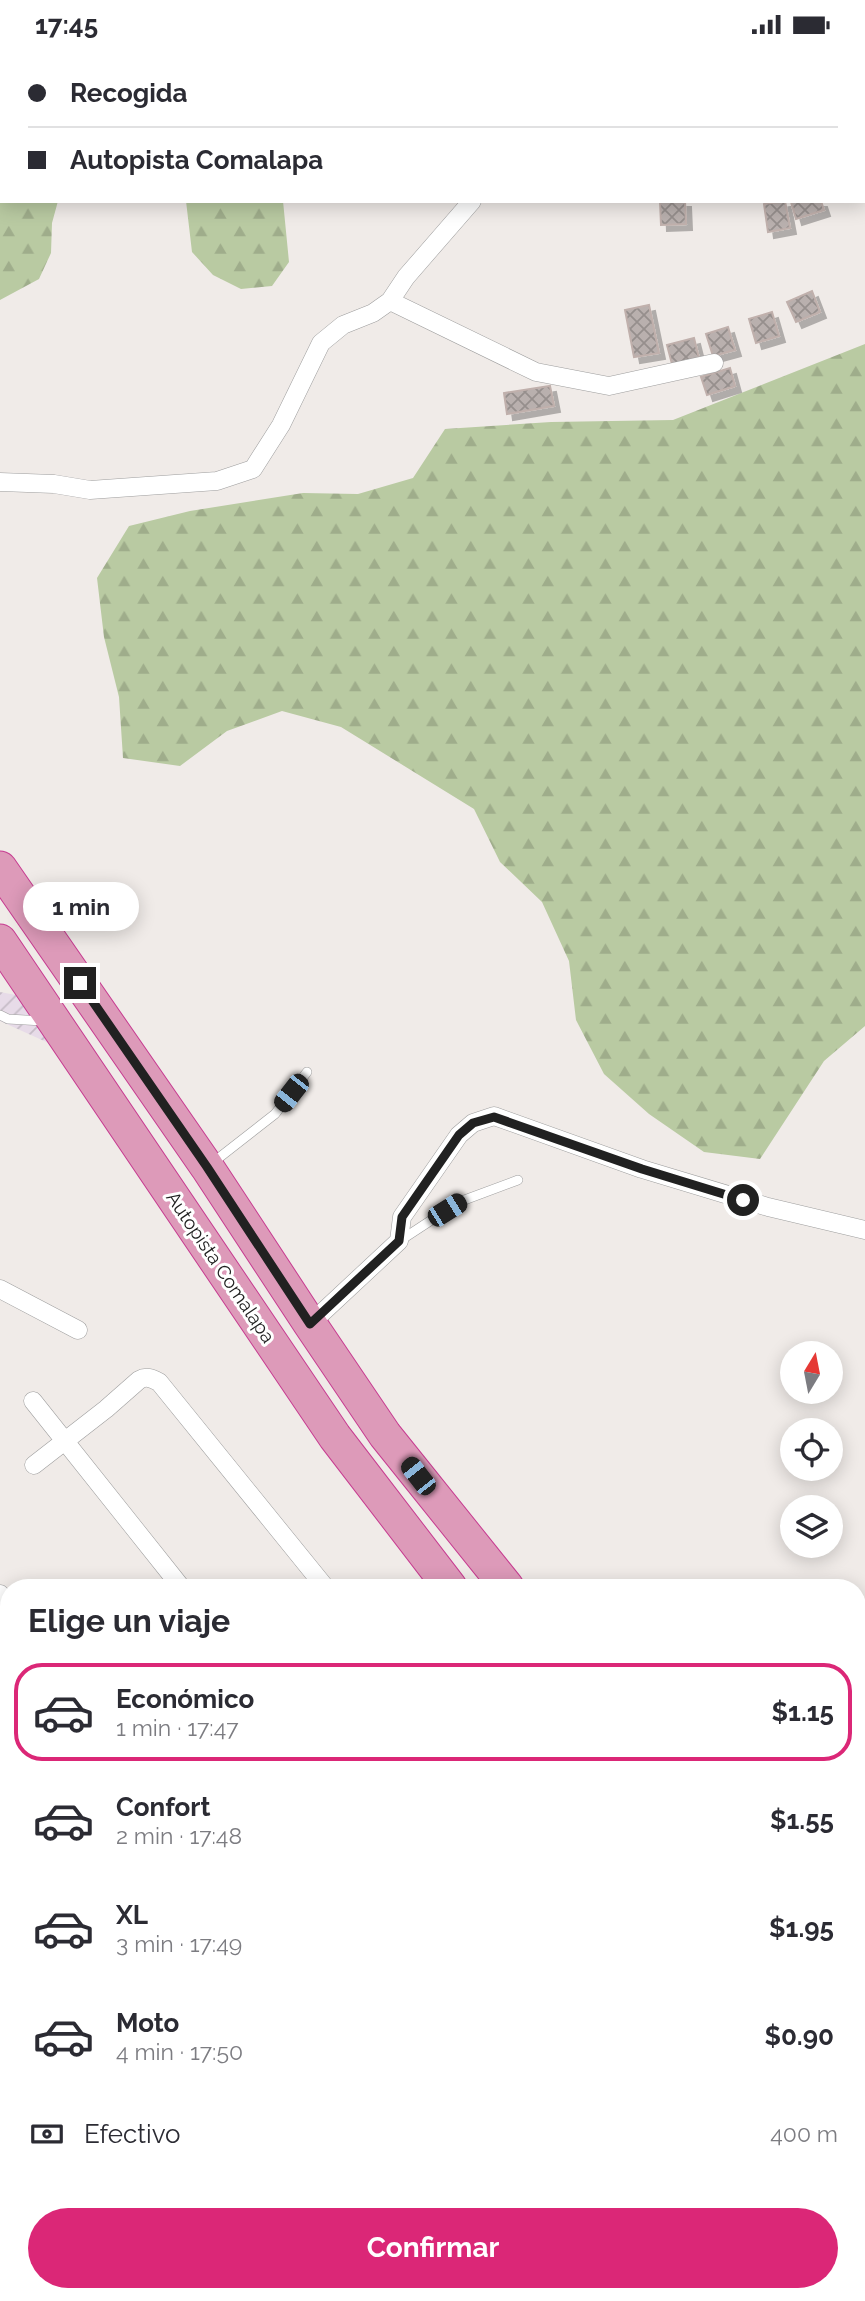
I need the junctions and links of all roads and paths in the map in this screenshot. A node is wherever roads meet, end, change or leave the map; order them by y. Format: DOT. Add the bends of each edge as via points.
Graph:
graph roads {
  1 [pos="470,203"];
  2 [pos="390,301"];
  3 [pos="714,363"];
  4 [pos="0,482"];
  5 [pos="0,868"];
  6 [pos="0,941"];
  7 [pos="0,1015"];
  8 [pos="56,1022"];
  9 [pos="307,1072"];
  10 [pos="207,1167"];
  11 [pos="518,1180"];
  12 [pos="865,1230"];
  13 [pos="399,1241"];
  14 [pos="0,1290"];
  15 [pos="310,1324"];
  16 [pos="78,1330"];
  17 [pos="33,1401"];
  18 [pos="64,1442"];
  19 [pos="34,1465"];
  20 [pos="175,1579"];
  21 [pos="319,1579"];
  22 [pos="444,1579"];
  23 [pos="501,1579"];
  1 -- 2 [label="street"];
  2 -- 3 [label="street" via="536,372 609,386"];
  2 -- 4 [label="street" via="343,325 321,344 281,425 253,469 217,481 90,491"];
  5 -- 10 [label="highway"];
  6 -- 8 [label="highway, Autopista Comalapa"];
  7 -- 8 [label="lane"];
  8 -- 22 [label="highway, Autopista Comalapa" via="335,1437"];
  9 -- 10 [label="lane" via="275,1114"];
  10 -- 15 [label="highway"];
  11 -- 13 [label="lane" via="459,1202"];
  12 -- 13 [label="street" via="642,1169 494,1117 473,1123 459,1135 402,1217"];
  13 -- 15 [label="street"];
  14 -- 16 [label="street"];
  15 -- 23 [label="highway" via="385,1435"];
  17 -- 18 [label="street"];
  18 -- 19 [label="street"];
  18 -- 20 [label="street"];
  18 -- 21 [label="street" via="139,1380 145,1377 159,1382"];
}
